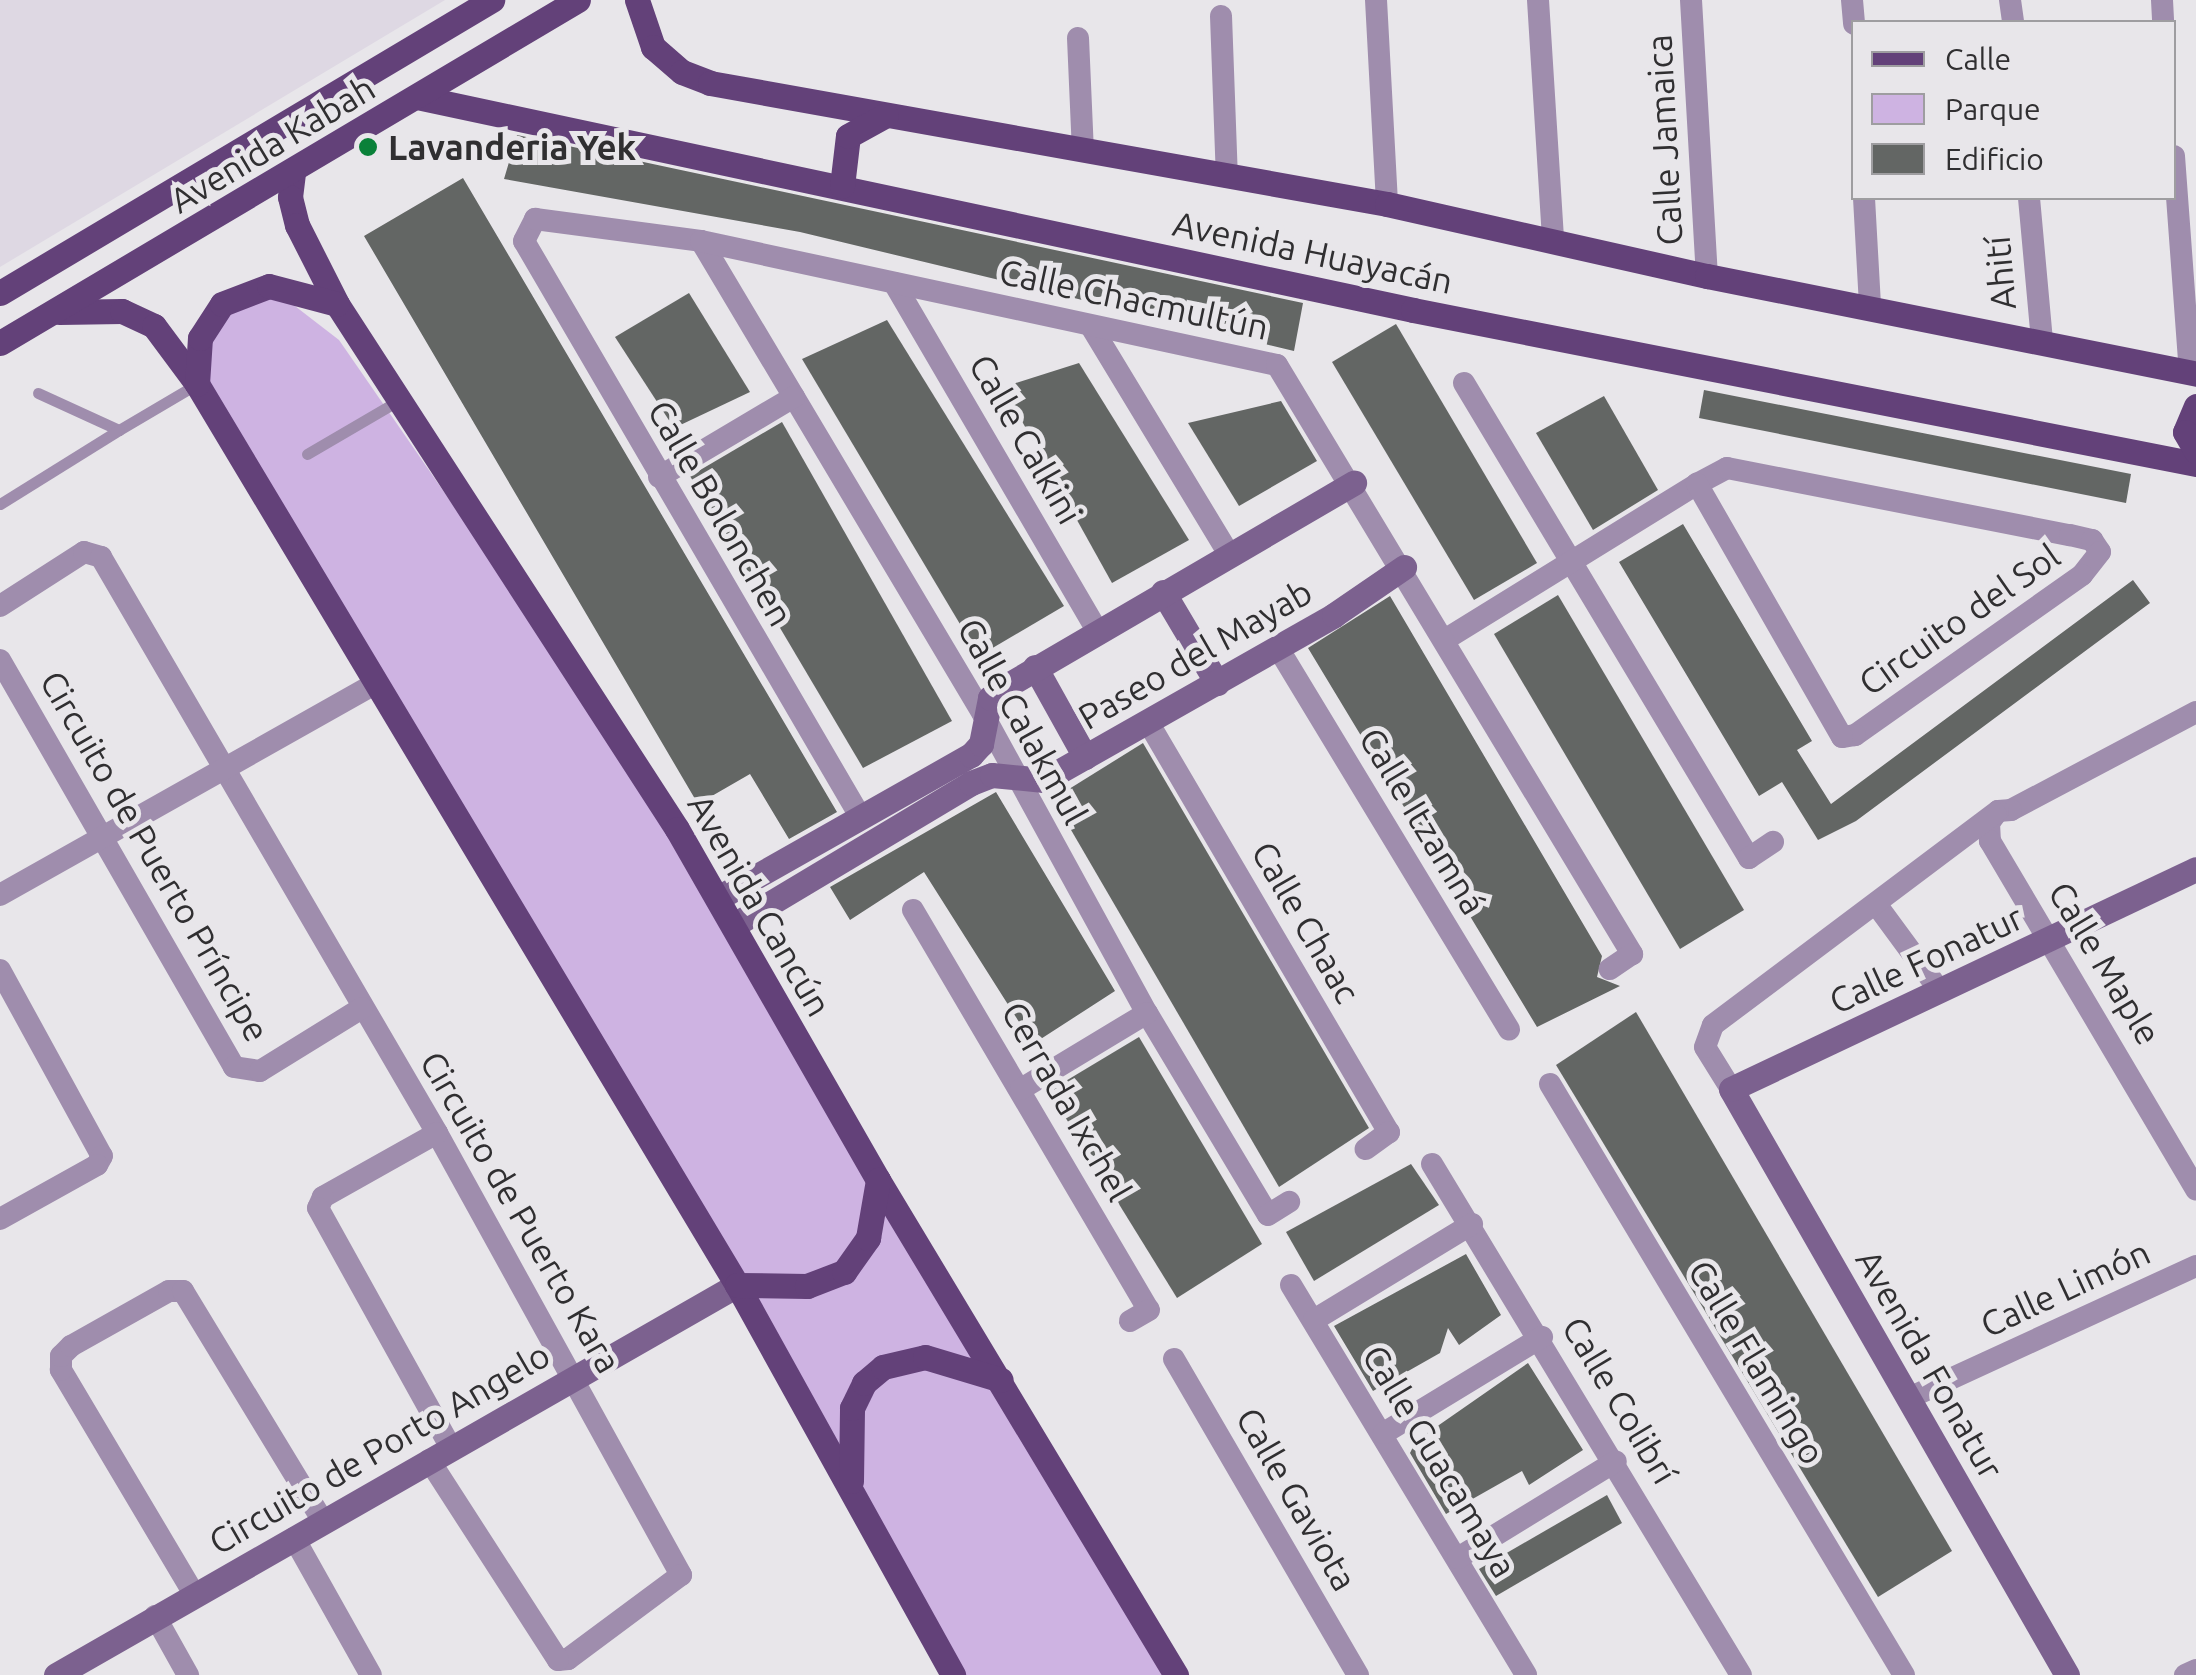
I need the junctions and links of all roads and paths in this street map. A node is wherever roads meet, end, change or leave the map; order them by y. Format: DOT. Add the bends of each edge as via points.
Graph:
graph roads {
  1 [pos="492,0"];
  2 [pos="578,0"];
  3 [pos="637,0"];
  4 [pos="1376,0"];
  5 [pos="1538,0"];
  6 [pos="1691,0"];
  7 [pos="1221,16"];
  8 [pos="1078,38"];
  9 [pos="417,98"];
  10 [pos="886,116"];
  11 [pos="1082,152"];
  12 [pos="294,173"];
  13 [pos="1227,177"];
  14 [pos="2176,179"];
  15 [pos="842,186"];
  16 [pos="1864,200"];
  17 [pos="2029,200"];
  18 [pos="1387,204"];
  19 [pos="1554,237"];
  20 [pos="524,241"];
  21 [pos="701,241"];
  22 [pos="1708,276"];
  23 [pos="894,283"];
  24 [pos="0,292"];
  25 [pos="337,304"];
  26 [pos="1870,306"];
  27 [pos="59,312"];
  28 [pos="1092,328"];
  29 [pos="0,342"];
  30 [pos="2042,342"];
  31 [pos="2193,373"];
  32 [pos="197,384"];
  33 [pos="1464,384"];
  34 [pos="38,393"];
  35 [pos="794,398"];
  36 [pos="401,399"];
  37 [pos="2196,406"];
  38 [pos="119,430"];
  39 [pos="2196,450"];
  40 [pos="307,454"];
  41 [pos="2196,464"];
  42 [pos="659,477"];
  43 [pos="1354,483"];
  44 [pos="1698,484"];
  45 [pos="0,504"];
  46 [pos="1228,553"];
  47 [pos="1573,561"];
  48 [pos="1404,567"];
  49 [pos="1164,592"];
  50 [pos="0,606"];
  51 [pos="1097,630"];
  52 [pos="1446,639"];
  53 [pos="1278,648"];
  54 [pos="0,660"];
  55 [pos="1035,668"];
  56 [pos="1216,684"];
  57 [pos="372,685"];
  58 [pos="2196,712"];
  59 [pos="983,714"];
  60 [pos="1148,722"];
  61 [pos="1084,758"];
  62 [pos="226,770"];
  63 [pos="1014,776"];
  64 [pos="1994,817"];
  65 [pos="862,818"];
  66 [pos="102,836"];
  67 [pos="1772,842"];
  68 [pos="2196,869"];
  69 [pos="0,895"];
  70 [pos="718,898"];
  71 [pos="1876,904"];
  72 [pos="913,910"];
  73 [pos="734,925"];
  74 [pos="2052,938"];
  75 [pos="1610,969"];
  76 [pos="0,970"];
  77 [pos="1940,991"];
  78 [pos="362,1008"];
  79 [pos="1147,1013"];
  80 [pos="1509,1030"];
  81 [pos="1550,1084"];
  82 [pos="1021,1089"];
  83 [pos="1731,1089"];
  84 [pos="437,1133"];
  85 [pos="1366,1149"];
  86 [pos="1432,1164"];
  87 [pos="878,1180"];
  88 [pos="2196,1190"];
  89 [pos="1290,1202"];
  90 [pos="0,1219"];
  91 [pos="1472,1224"];
  92 [pos="2196,1266"];
  93 [pos="1292,1284"];
  94 [pos="737,1285"];
  95 [pos="1314,1320"];
  96 [pos="1130,1321"];
  97 [pos="1542,1337"];
  98 [pos="1174,1359"];
  99 [pos="576,1376"];
  100 [pos="1001,1380"];
  101 [pos="1909,1398"];
  102 [pos="1384,1433"];
  103 [pos="440,1454"];
  104 [pos="1616,1462"];
  105 [pos="852,1489"];
  106 [pos="323,1520"];
  107 [pos="294,1538"];
  108 [pos="1458,1558"];
  109 [pos="194,1594"];
  110 [pos="155,1616"];
  111 [pos="2196,1670"];
  112 [pos="56,1675"];
  113 [pos="188,1675"];
  114 [pos="372,1675"];
  115 [pos="953,1675"];
  116 [pos="1176,1675"];
  117 [pos="1358,1675"];
  118 [pos="1526,1675"];
  119 [pos="1742,1675"];
  120 [pos="1904,1675"];
  121 [pos="2067,1675"];
  122 [pos="2185,1675"];
  1 -- 24 [label="main road, Avenida Kabah"];
  2 -- 9 [label="main road, Avenida Kabah"];
  3 -- 10 [label="main road, Avenida Huayacán" via="653,46 682,72"];
  4 -- 18 [label="street"];
  5 -- 19 [label="street"];
  6 -- 22 [label="street, Calle Jamaica"];
  7 -- 13 [label="street"];
  8 -- 11 [label="street"];
  9 -- 12 [label="main road, Avenida Kabah"];
  9 -- 15 [label="main road, Avenida Huayacán"];
  10 -- 11 [label="main road, Avenida Huayacán"];
  10 -- 15 [label="main road" via="848,136"];
  11 -- 13 [label="main road, Avenida Huayacán"];
  12 -- 25 [label="main road, Avenida Cancún" via="296,225"];
  12 -- 27 [label="main road, Avenida Kabah"];
  13 -- 18 [label="main road, Avenida Huayacán"];
  14 -- 31 [label="street"];
  15 -- 41 [label="main road, Avenida Huayacán" via="1414,310"];
  16 -- 26 [label="street"];
  17 -- 30 [label="street, Ahití"];
  18 -- 19 [label="main road, Avenida Huayacán"];
  19 -- 22 [label="main road, Avenida Huayacán"];
  20 -- 21 [label="street, Calle Chacmultún" via="528,225 543,218"];
  20 -- 42 [label="street, Calle Bolonchen"];
  21 -- 23 [label="street, Calle Chacmultún"];
  21 -- 35 [label="street, Calle Calakmul"];
  22 -- 26 [label="main road, Avenida Huayacán"];
  23 -- 28 [label="street, Calle Chacmultún"];
  23 -- 51 [label="street, Calle Calkini"];
  25 -- 32 [label="main road" via="268,286 222,304 200,338"];
  25 -- 36 [label="main road, Avenida Cancún"];
  26 -- 30 [label="main road, Avenida Huayacán"];
  27 -- 29 [label="main road, Avenida Kabah"];
  27 -- 32 [label="main road" via="122,311 154,326"];
  28 -- 43 [label="street, Calle Chacmultún" via="1278,366"];
  28 -- 46 [label="street"];
  30 -- 31 [label="main road, Avenida Huayacán"];
  32 -- 38 [label="lane"];
  32 -- 57 [label="main road"];
  33 -- 47 [label="street"];
  34 -- 38 [label="lane"];
  35 -- 42 [label="street"];
  35 -- 59 [label="street, Calle Calakmul"];
  36 -- 40 [label="lane"];
  36 -- 70 [label="main road, Avenida Cancún"];
  37 -- 39 [label="main road" via="2185,432"];
  38 -- 45 [label="lane"];
  42 -- 65 [label="street, Calle Bolonchen"];
  43 -- 46 [label="street, Paseo del Mayab"];
  43 -- 48 [label="street, Calle Chacmultún"];
  44 -- 44 [label="street, Circuito del Sol" via="1842,736 1855,735 2082,575 2100,552 2092,540 1752,468 1726,468"];
  44 -- 47 [label="street"];
  46 -- 49 [label="street, Paseo del Mayab"];
  47 -- 52 [label="street"];
  47 -- 67 [label="street" via="1749,858"];
  48 -- 52 [label="street, Calle Chacmultún"];
  48 -- 53 [label="street, Paseo del Mayab"];
  49 -- 51 [label="street, Paseo del Mayab"];
  49 -- 56 [label="street"];
  50 -- 62 [label="street, Circuito de Puerto Kara" via="93,552"];
  51 -- 55 [label="street, Paseo del Mayab"];
  52 -- 75 [label="street, Calle Chacmultún" via="1632,954"];
  53 -- 56 [label="street, Paseo del Mayab"];
  53 -- 80 [label="street, Calle Itzamná"];
  54 -- 66 [label="street, Circuito de Puerto Príncipe"];
  55 -- 59 [label="street, Paseo del Mayab" via="990,698"];
  55 -- 61 [label="street"];
  56 -- 60 [label="street, Paseo del Mayab"];
  57 -- 62 [label="street"];
  57 -- 94 [label="main road"];
  58 -- 64 [label="street"];
  59 -- 63 [label="street, Calle Calakmul"];
  59 -- 65 [label="street" via="981,744 971,755"];
  60 -- 61 [label="street, Paseo del Mayab"];
  60 -- 85 [label="street, Calle Chaac" via="1389,1132"];
  61 -- 63 [label="street, Paseo del Mayab" via="1044,780"];
  62 -- 66 [label="street"];
  62 -- 78 [label="street, Circuito de Puerto Kara"];
  63 -- 73 [label="street, Paseo del Mayab" via="971,783"];
  63 -- 79 [label="street, Calle Calakmul"];
  64 -- 71 [label="street"];
  64 -- 74 [label="street, Calle Maple" via="1990,841"];
  65 -- 70 [label="street"];
  66 -- 69 [label="street"];
  66 -- 78 [label="street, Circuito de Puerto Príncipe" via="234,1067 260,1070"];
  68 -- 74 [label="street, Calle Fonatur"];
  70 -- 73 [label="main road, Avenida Cancún"];
  71 -- 77 [label="street"];
  71 -- 83 [label="street" via="1713,1025 1705,1047"];
  72 -- 82 [label="street, Cerrada Ixchel"];
  73 -- 87 [label="main road, Avenida Cancún"];
  74 -- 77 [label="street, Calle Fonatur"];
  74 -- 88 [label="street, Calle Maple"];
  76 -- 90 [label="street" via="102,1156 97,1165"];
  77 -- 83 [label="street, Calle Fonatur"];
  78 -- 84 [label="street, Circuito de Puerto Kara"];
  79 -- 82 [label="street"];
  79 -- 89 [label="street, Calle Calakmul" via="1268,1215"];
  81 -- 120 [label="street, Calle Flamingo"];
  82 -- 96 [label="street, Cerrada Ixchel" via="1148,1310"];
  83 -- 101 [label="street, Avenida Fonatur"];
  84 -- 99 [label="street, Circuito de Puerto Kara"];
  84 -- 103 [label="street" via="323,1197 318,1208"];
  86 -- 91 [label="street, Calle Colibrí"];
  87 -- 94 [label="main road" via="868,1238 844,1272 807,1286"];
  87 -- 100 [label="main road, Avenida Cancún"];
  91 -- 95 [label="street"];
  91 -- 97 [label="street, Calle Colibrí"];
  92 -- 101 [label="street, Calle Limón"];
  93 -- 95 [label="street, Calle Guacamaya"];
  94 -- 99 [label="street, Circuito de Porto Angelo"];
  94 -- 105 [label="main road"];
  95 -- 102 [label="street, Calle Guacamaya"];
  97 -- 102 [label="street"];
  97 -- 104 [label="street, Calle Colibrí"];
  98 -- 117 [label="street, Calle Gaviota"];
  99 -- 103 [label="street, Circuito de Porto Angelo"];
  99 -- 103 [label="street, Circuito de Puerto Kara" via="681,1576 568,1660 550,1655"];
  100 -- 105 [label="main road" via="914,1356 870,1376 848,1427"];
  100 -- 116 [label="main road, Avenida Cancún"];
  101 -- 121 [label="street, Avenida Fonatur"];
  102 -- 108 [label="street, Calle Guacamaya"];
  103 -- 106 [label="street, Circuito de Porto Angelo"];
  104 -- 108 [label="street"];
  104 -- 119 [label="street, Calle Colibrí"];
  105 -- 115 [label="main road"];
  106 -- 107 [label="street, Circuito de Porto Angelo"];
  106 -- 109 [label="street" via="183,1291 169,1291 71,1346 61,1356 62,1370"];
  107 -- 109 [label="street, Circuito de Porto Angelo"];
  107 -- 114 [label="street"];
  108 -- 118 [label="street, Calle Guacamaya"];
  109 -- 110 [label="street, Circuito de Porto Angelo"];
  110 -- 112 [label="street, Circuito de Porto Angelo"];
  110 -- 113 [label="street"];
  111 -- 122 [label="street"];
}
